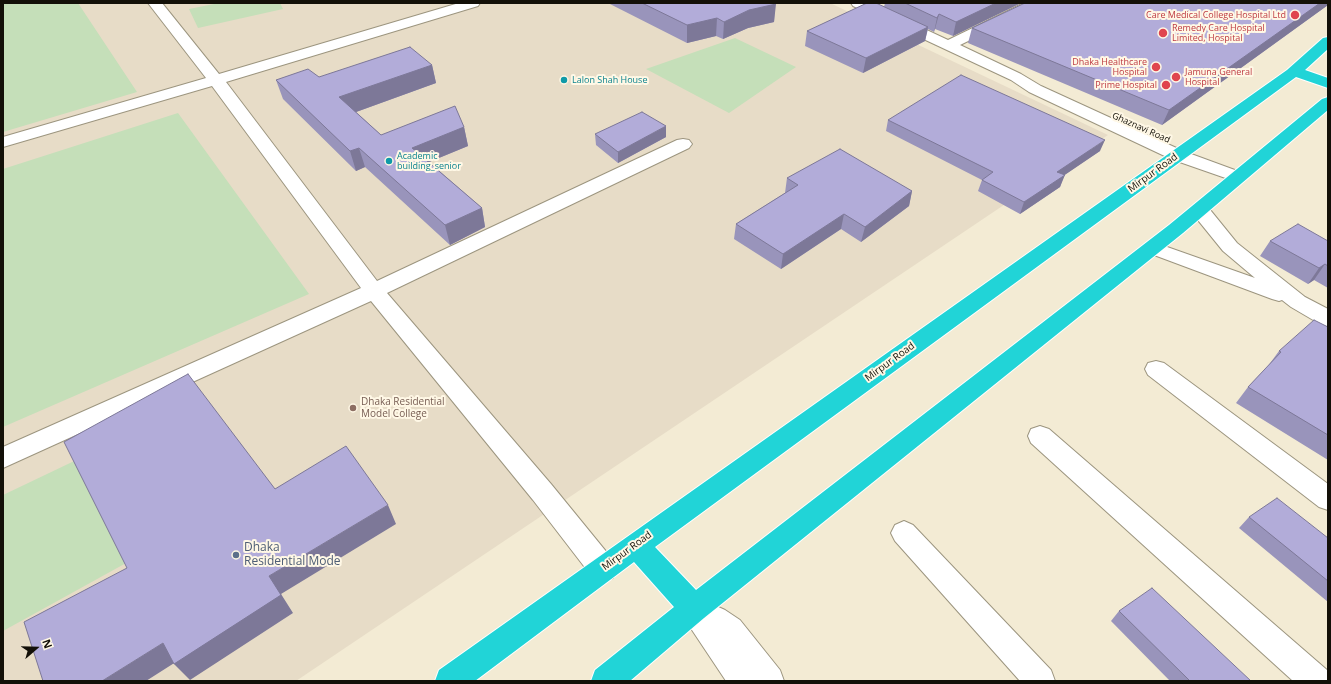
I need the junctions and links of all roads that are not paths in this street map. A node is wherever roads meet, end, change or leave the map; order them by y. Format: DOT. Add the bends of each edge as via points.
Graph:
graph roads {
  1 [pos="155,3"];
  2 [pos="473,3"];
  3 [pos="858,3"];
  4 [pos="1034,3"];
  5 [pos="1328,40"];
  6 [pos="948,45"];
  7 [pos="1294,71"];
  8 [pos="216,80"];
  9 [pos="1328,83"];
  10 [pos="1328,102"];
  11 [pos="3,142"];
  12 [pos="683,144"];
  13 [pos="1182,152"];
  14 [pos="1237,177"];
  15 [pos="1200,210"];
  16 [pos="1152,248"];
  17 [pos="374,291"];
  18 [pos="1298,302"];
  19 [pos="1328,319"];
  20 [pos="1156,369"];
  21 [pos="1040,436"];
  22 [pos="3,458"];
  23 [pos="1328,500"];
  24 [pos="904,533"];
  25 [pos="636,545"];
  26 [pos="603,569"];
  27 [pos="694,610"];
  28 [pos="731,646"];
  29 [pos="450,681"];
  30 [pos="606,681"];
  31 [pos="744,681"];
  32 [pos="769,681"];
  33 [pos="1040,681"];
  34 [pos="1316,681"];
  1 -- 8 [label="street"];
  2 -- 8 [label="street"];
  3 -- 6 [label="street, Ghaznavi Road"];
  4 -- 6 [label="street"];
  5 -- 7 [label="highway, Mirpur Road"];
  6 -- 13 [label="street, Ghaznavi Road" via="1016,77 1035,89"];
  7 -- 9 [label="highway"];
  7 -- 13 [label="highway, Mirpur Road"];
  8 -- 11 [label="street"];
  8 -- 17 [label="street"];
  10 -- 14 [label="highway"];
  12 -- 17 [label="street"];
  13 -- 14 [label="street, Ghaznavi Road"];
  13 -- 25 [label="highway, Mirpur Road"];
  14 -- 15 [label="highway"];
  15 -- 16 [label="highway"];
  15 -- 18 [label="street" via="1230,247"];
  16 -- 18 [label="street"];
  16 -- 27 [label="highway"];
  17 -- 22 [label="street"];
  17 -- 26 [label="street"];
  18 -- 19 [label="street"];
  20 -- 23 [label="street"];
  21 -- 34 [label="street"];
  24 -- 33 [label="street"];
  25 -- 26 [label="highway, Mirpur Road"];
  25 -- 27 [label="highway"];
  26 -- 29 [label="highway, Mirpur Road"];
  27 -- 28 [label="street"];
  27 -- 30 [label="highway"];
  28 -- 31 [label="street"];
  28 -- 32 [label="street"];
}
